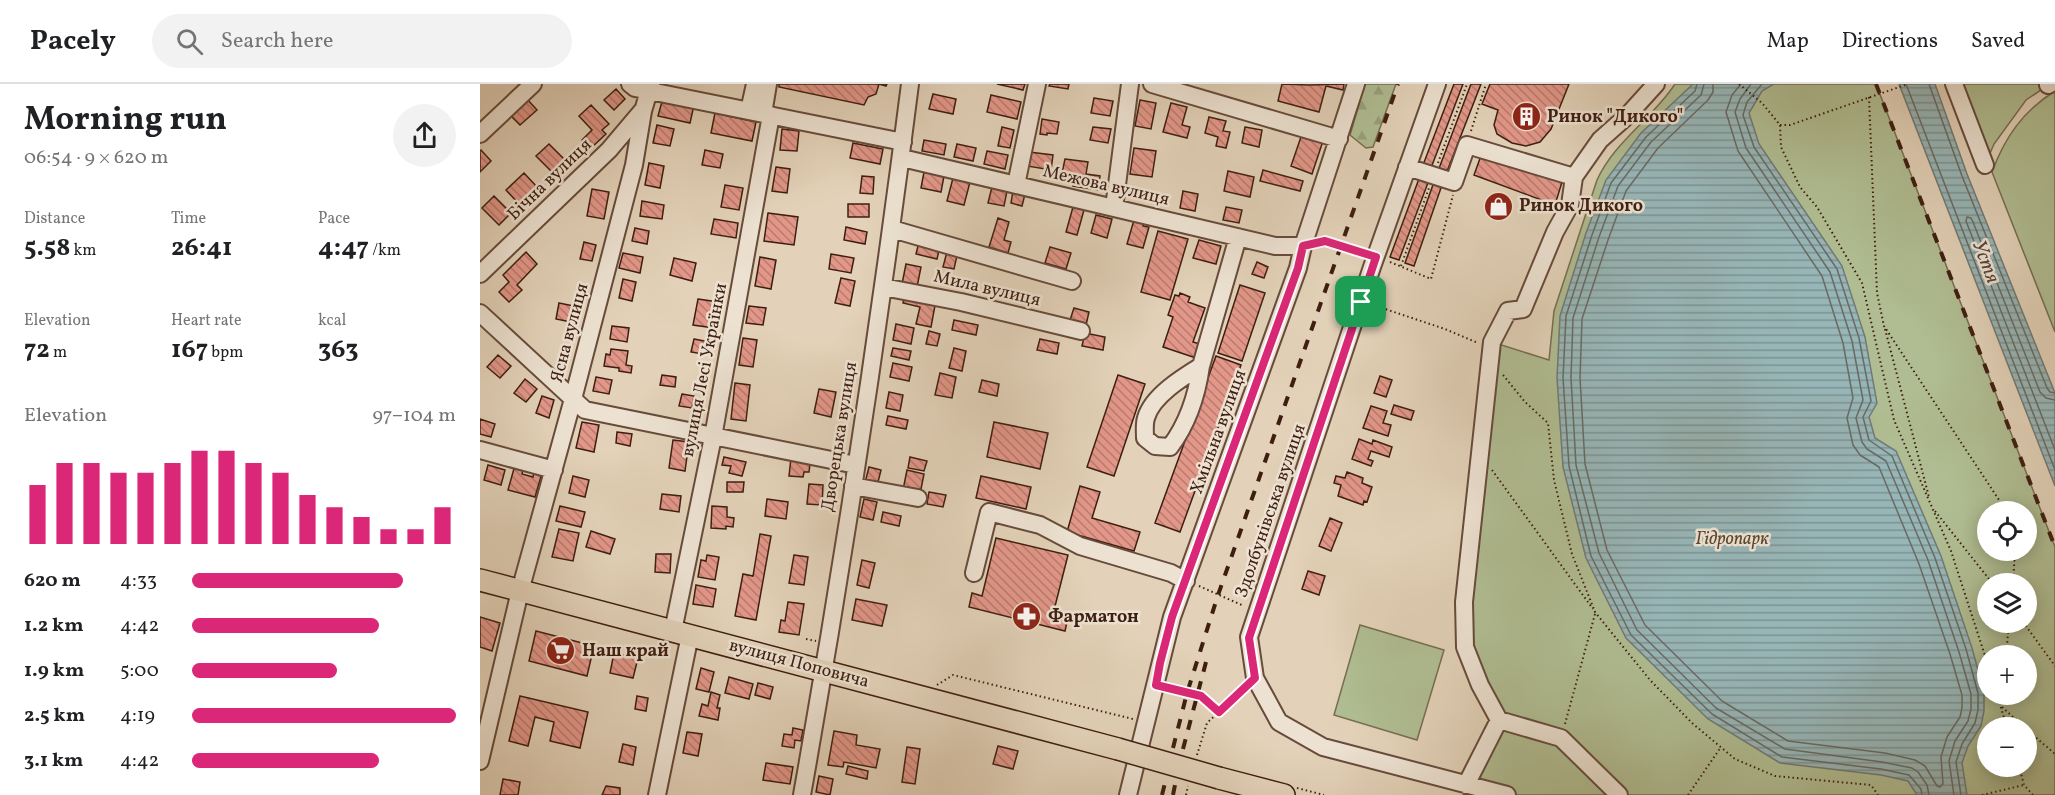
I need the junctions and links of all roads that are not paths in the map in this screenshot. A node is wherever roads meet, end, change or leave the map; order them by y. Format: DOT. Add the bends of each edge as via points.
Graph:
graph roads {
  1 [pos="533,84"];
  2 [pos="630,84"];
  3 [pos="755,84"];
  4 [pos="768,84"];
  5 [pos="910,84"];
  6 [pos="1037,84"];
  7 [pos="1130,84"];
  8 [pos="1152,84"];
  9 [pos="1356,84"];
  10 [pos="1437,84"];
  11 [pos="1656,84"];
  12 [pos="1954,84"];
  13 [pos="650,87"];
  14 [pos="643,111"];
  15 [pos="761,114"];
  16 [pos="480,134"];
  17 [pos="1340,139"];
  18 [pos="902,150"];
  19 [pos="1985,165"];
  20 [pos="1407,167"];
  21 [pos="1574,177"];
  22 [pos="1016,185"];
  23 [pos="1114,208"];
  24 [pos="892,229"];
  25 [pos="1238,237"];
  26 [pos="1303,246"];
  27 [pos="480,274"];
  28 [pos="1072,281"];
  29 [pos="883,286"];
  30 [pos="480,313"];
  31 [pos="1081,331"];
  32 [pos="1201,366"];
  33 [pos="573,399"];
  34 [pos="713,437"];
  35 [pos="480,450"];
  36 [pos="856,465"];
  37 [pos="554,470"];
  38 [pos="853,486"];
  39 [pos="918,498"];
  40 [pos="974,573"];
  41 [pos="480,580"];
  42 [pos="1186,581"];
  43 [pos="520,591"];
  44 [pos="681,633"];
  45 [pos="824,671"];
  46 [pos="1499,720"];
  47 [pos="480,761"];
  48 [pos="1466,784"];
  49 [pos="657,795"];
  50 [pos="802,795"];
  51 [pos="1128,795"];
  52 [pos="1284,795"];
  53 [pos="1507,795"];
  54 [pos="1619,795"];
  1 -- 16 [label="street"];
  2 -- 13 [label="street, Межова вулиця" via="635,88"];
  3 -- 15 [label="street"];
  4 -- 15 [label="street"];
  5 -- 18 [label="street, Дворецька вулиця"];
  6 -- 22 [label="street"];
  7 -- 23 [label="street"];
  8 -- 17 [label="street"];
  9 -- 17 [label="street, Хмільна вулиця"];
  10 -- 20 [label="street, Здолбунівська вулиця"];
  11 -- 21 [label="street" via="1600,140"];
  12 -- 19 [label="street"];
  13 -- 14 [label="street, Ясна вулиця"];
  13 -- 15 [label="street, Межова вулиця"];
  14 -- 27 [label="street, Бічна вулиця" via="609,150"];
  14 -- 33 [label="street, Ясна вулиця" via="634,165"];
  15 -- 18 [label="street, Межова вулиця"];
  15 -- 34 [label="street, вулиця Лесі Українки"];
  17 -- 26 [label="street, Хмільна вулиця"];
  18 -- 22 [label="street, Межова вулиця"];
  18 -- 24 [label="street, Дворецька вулиця"];
  20 -- 21 [label="street" via="1454,182 1467,145"];
  20 -- 48 [label="street, Здолбунівська вулиця" via="1249,638 1255,678 1279,722 1323,747"];
  21 -- 46 [label="street" via="1570,205 1522,309 1508,311 1492,342 1464,602 1465,647"];
  22 -- 23 [label="street, Межова вулиця"];
  23 -- 25 [label="street, Межова вулиця"];
  24 -- 28 [label="street"];
  24 -- 29 [label="street, Дворецька вулиця"];
  25 -- 26 [label="street, Межова вулиця" via="1275,246"];
  25 -- 32 [label="street"];
  26 -- 42 [label="street, Хмільна вулиця"];
  29 -- 31 [label="street, Мила вулиця"];
  29 -- 36 [label="street, Дворецька вулиця"];
  30 -- 33 [label="street"];
  32 -- 32 [label="street" via="1173,384 1146,417 1145,438 1155,446 1170,447 1181,434 1197,392"];
  33 -- 34 [label="street" via="585,410"];
  33 -- 37 [label="street, Ясна вулиця"];
  34 -- 36 [label="street"];
  34 -- 44 [label="street, вулиця Лесі Українки"];
  35 -- 37 [label="street"];
  36 -- 38 [label="street, Дворецька вулиця"];
  37 -- 43 [label="street, Ясна вулиця"];
  38 -- 39 [label="street"];
  38 -- 45 [label="street, Дворецька вулиця"];
  40 -- 42 [label="street" via="989,512 1040,525 1080,546"];
  41 -- 43 [label="main road, вулиця Поповича"];
  42 -- 51 [label="street, Хмільна вулиця" via="1172,617"];
  43 -- 44 [label="main road, вулиця Поповича"];
  43 -- 47 [label="street, Ясна вулиця"];
  44 -- 45 [label="main road, вулиця Поповича"];
  44 -- 49 [label="street, вулиця Лесі Українки"];
  45 -- 50 [label="street, Дворецька вулиця"];
  45 -- 52 [label="main road, вулиця Поповича, bridge"];
  46 -- 48 [label="street"];
  46 -- 54 [label="street" via="1561,738"];
  48 -- 53 [label="street, Здолбунівська вулиця"];
}
